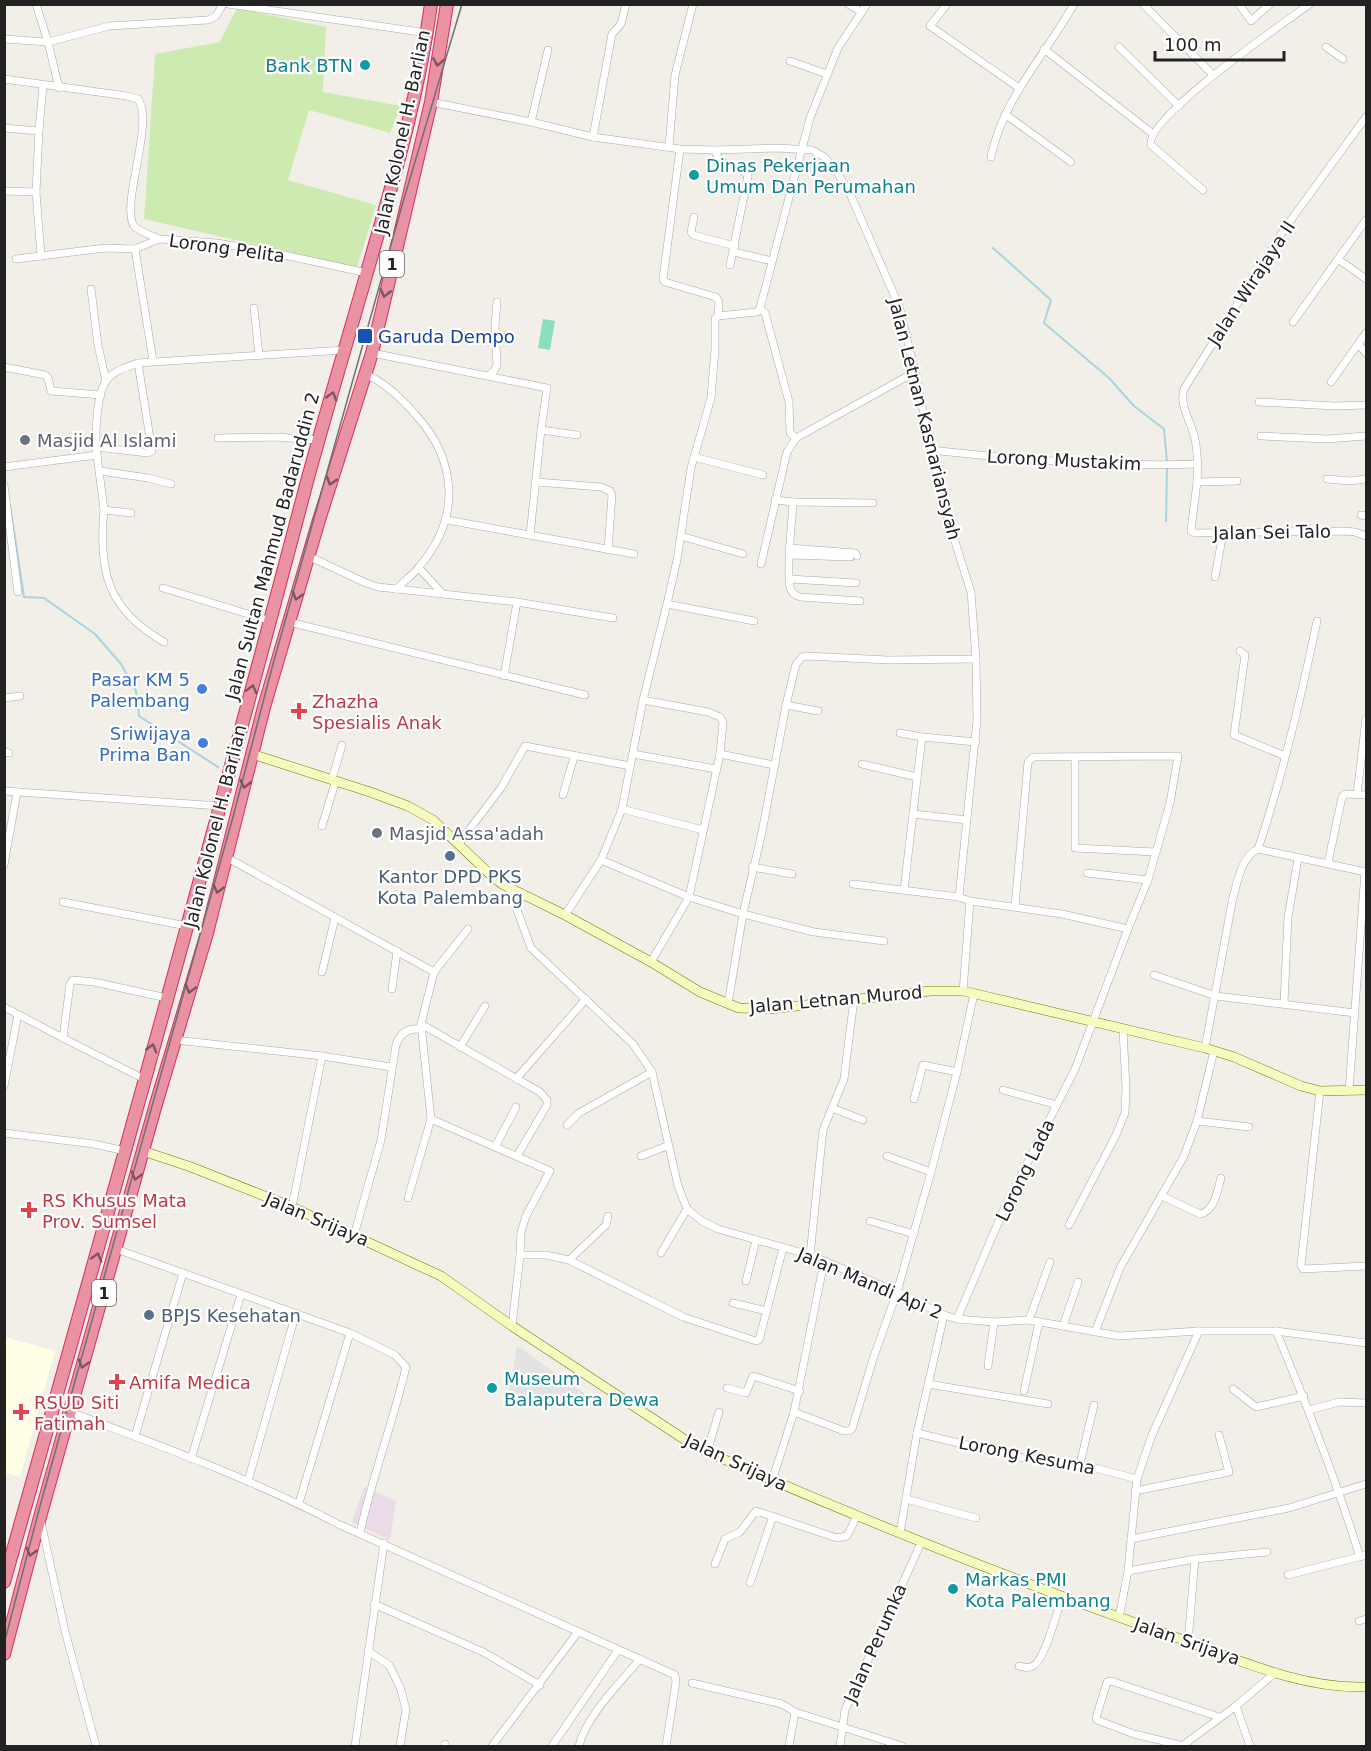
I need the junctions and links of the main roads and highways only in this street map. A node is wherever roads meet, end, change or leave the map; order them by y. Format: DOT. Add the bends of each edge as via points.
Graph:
graph roads {
  1 [pos="431,4"];
  2 [pos="447,4"];
  3 [pos="345,350"];
  4 [pos="299,513"];
  5 [pos="319,520"];
  6 [pos="187,926"];
  7 [pos="41,1455"];
  8 [pos="57,1459"];
  9 [pos="4,1582"];
  10 [pos="4,1654"];
  1 -- 3 [label="highway, Jalan Kolonel H. Barlian / 1" via="405,135"];
  2 -- 5 [label="highway, Jalan Kolonel H. Barlian / 1, one-way" via="431,102 372,353"];
  4 -- 3 [label="highway, Jalan Sultan Mahmud Badaruddin 2 / 1, one-way"];
  4 -- 5 [label="highway"];
  6 -- 4 [label="highway, Jalan Sultan Mahmud Badaruddin 2 / 1, one-way"];
  5 -- 8 [label="highway, Jalan Kolonel H. Barlian / 1, one-way" via="252,754 207,933"];
  7 -- 6 [label="highway, Jalan Kolonel H. Barlian / 1, one-way"];
  7 -- 8 [label="highway"];
  7 -- 9 [label="highway, Jalan Kolonel H. Barlian / 1"];
  8 -- 10 [label="highway, Jalan Kolonel H. Barlian / 1, one-way"];
}
